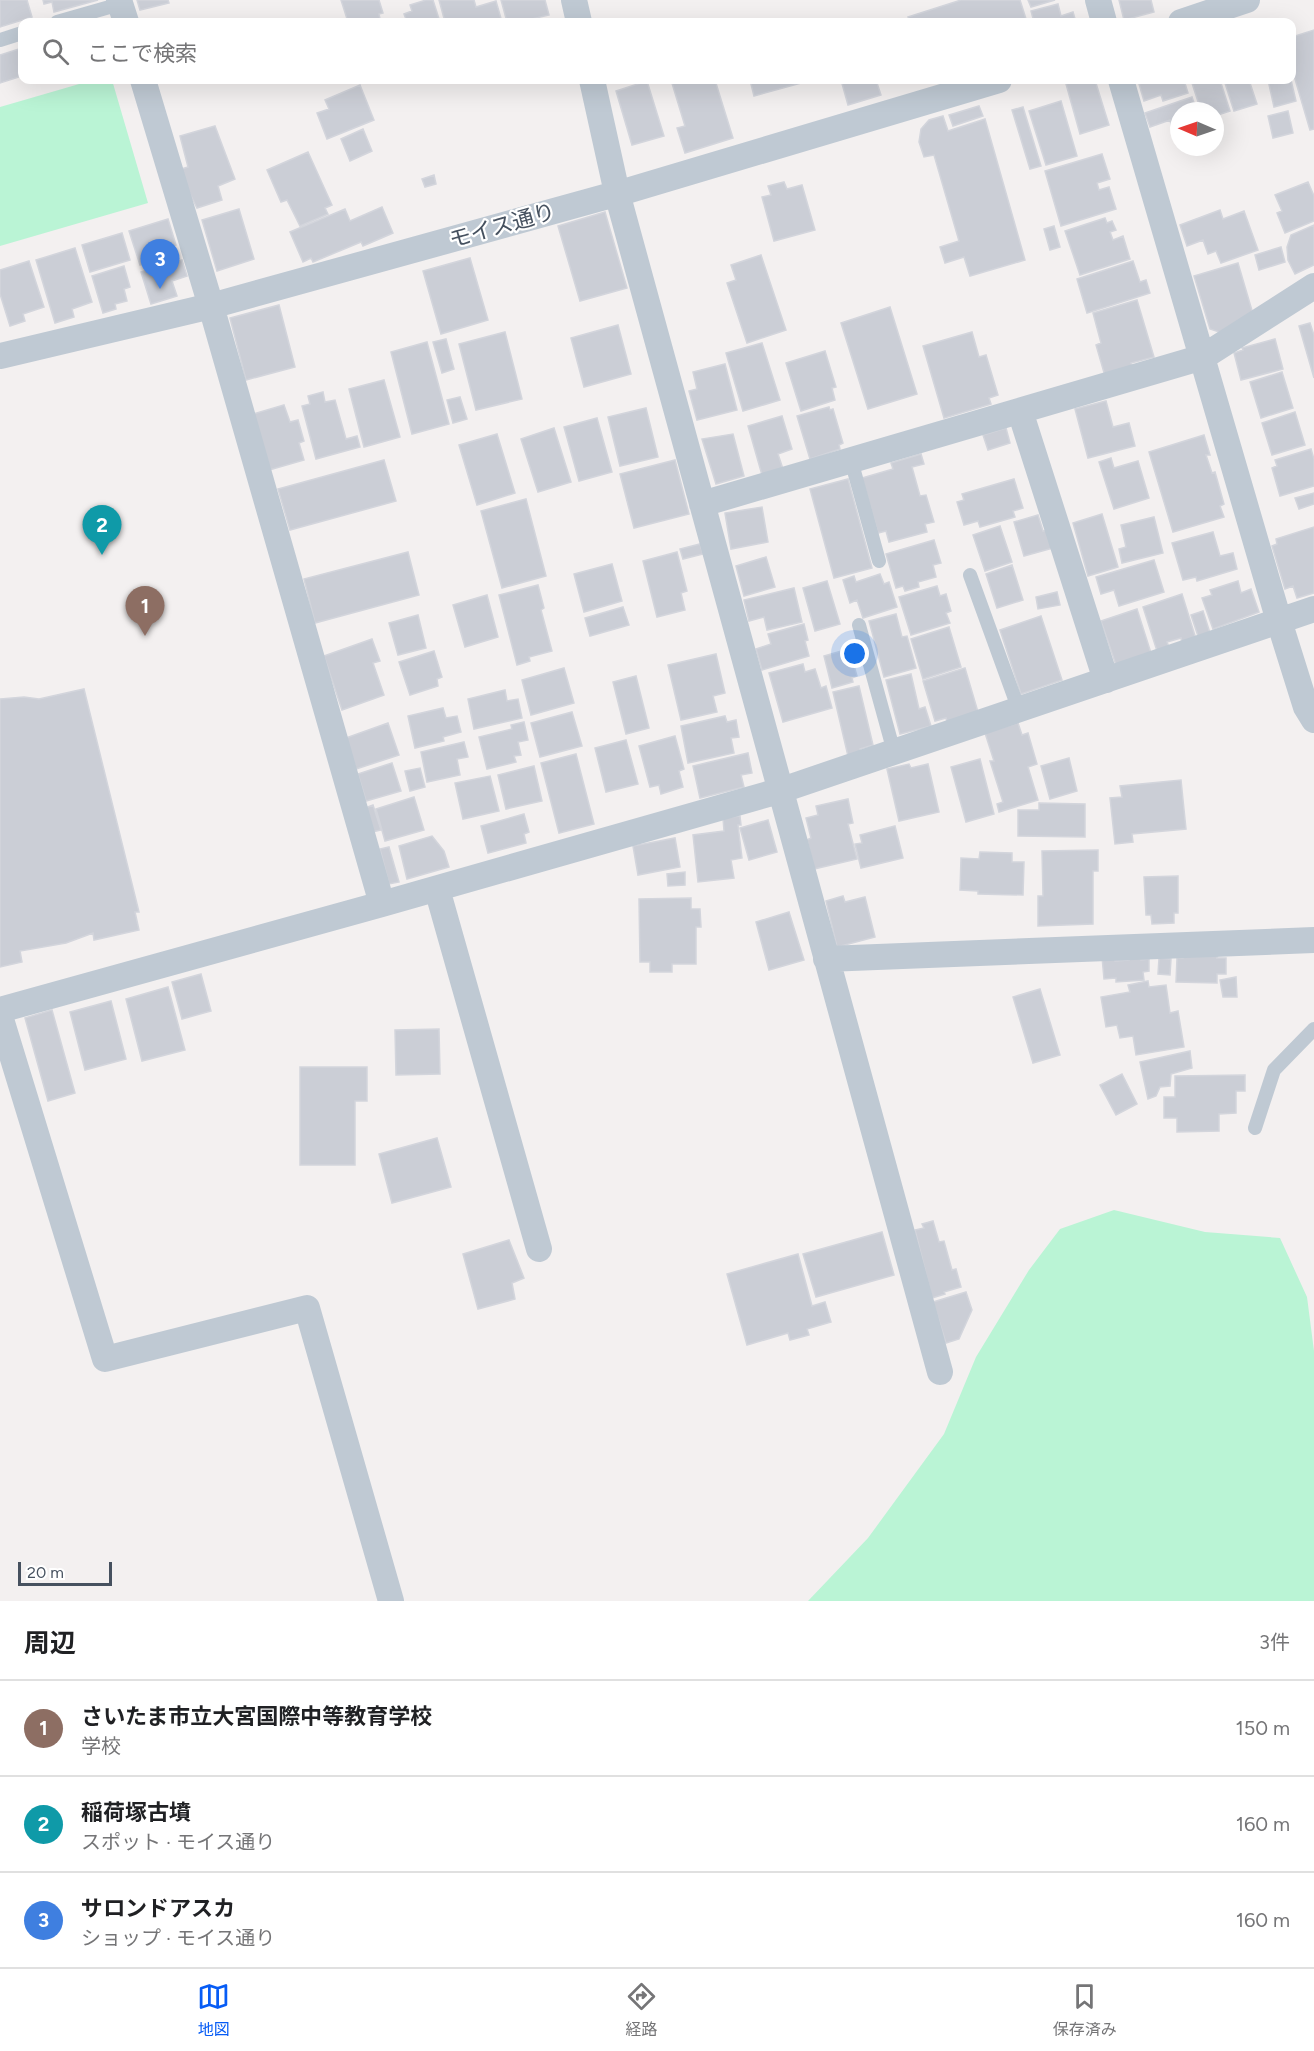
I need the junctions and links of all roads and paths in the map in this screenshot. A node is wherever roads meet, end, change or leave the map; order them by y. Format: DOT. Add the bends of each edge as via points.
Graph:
graph roads {
  1 [pos="574,0"];
  2 [pos="1098,0"];
  3 [pos="1247,0"];
  4 [pos="122,9"];
  5 [pos="77,18"];
  6 [pos="578,18"];
  7 [pos="1103,18"];
  8 [pos="1193,18"];
  9 [pos="18,34"];
  10 [pos="0,40"];
  11 [pos="144,84"];
  12 [pos="593,84"];
  13 [pos="985,84"];
  14 [pos="1122,84"];
  15 [pos="617,193"];
  16 [pos="1314,286"];
  17 [pos="211,306"];
  18 [pos="0,356"];
  19 [pos="1203,357"];
  20 [pos="1020,411"];
  21 [pos="851,460"];
  22 [pos="702,504"];
  23 [pos="879,561"];
  24 [pos="970,575"];
  25 [pos="1314,609"];
  26 [pos="1280,621"];
  27 [pos="859,625"];
  28 [pos="1106,680"];
  29 [pos="1019,710"];
  30 [pos="1314,720"];
  31 [pos="894,752"];
  32 [pos="779,791"];
  33 [pos="437,889"];
  34 [pos="382,904"];
  35 [pos="1314,940"];
  36 [pos="826,959"];
  37 [pos="0,1010"];
  38 [pos="0,1016"];
  39 [pos="1314,1029"];
  40 [pos="1255,1128"];
  41 [pos="539,1249"];
  42 [pos="940,1372"];
  43 [pos="392,1601"];
  1 -- 6 [label="street"];
  2 -- 7 [label="street"];
  3 -- 8 [label="street"];
  4 -- 5 [label="lane"];
  9 -- 10 [label="lane"];
  11 -- 17 [label="street"];
  12 -- 15 [label="street"];
  13 -- 15 [label="street, モイス通り"];
  14 -- 19 [label="street"];
  15 -- 17 [label="street, モイス通り"];
  15 -- 22 [label="street"];
  16 -- 19 [label="street"];
  17 -- 18 [label="street, モイス通り"];
  17 -- 34 [label="street"];
  19 -- 20 [label="street"];
  19 -- 26 [label="street"];
  20 -- 21 [label="street"];
  20 -- 28 [label="street"];
  21 -- 22 [label="street"];
  21 -- 23 [label="lane"];
  22 -- 32 [label="street"];
  24 -- 29 [label="lane"];
  25 -- 26 [label="street"];
  26 -- 28 [label="street"];
  26 -- 30 [label="street" via="1305,707"];
  27 -- 31 [label="lane"];
  28 -- 29 [label="street"];
  29 -- 31 [label="street"];
  31 -- 32 [label="street"];
  32 -- 33 [label="street"];
  32 -- 36 [label="street"];
  33 -- 34 [label="street"];
  33 -- 41 [label="street"];
  34 -- 37 [label="street"];
  35 -- 36 [label="street"];
  36 -- 42 [label="street"];
  38 -- 43 [label="street" via="105,1359 307,1308"];
  39 -- 40 [label="lane" via="1274,1070"];
}
